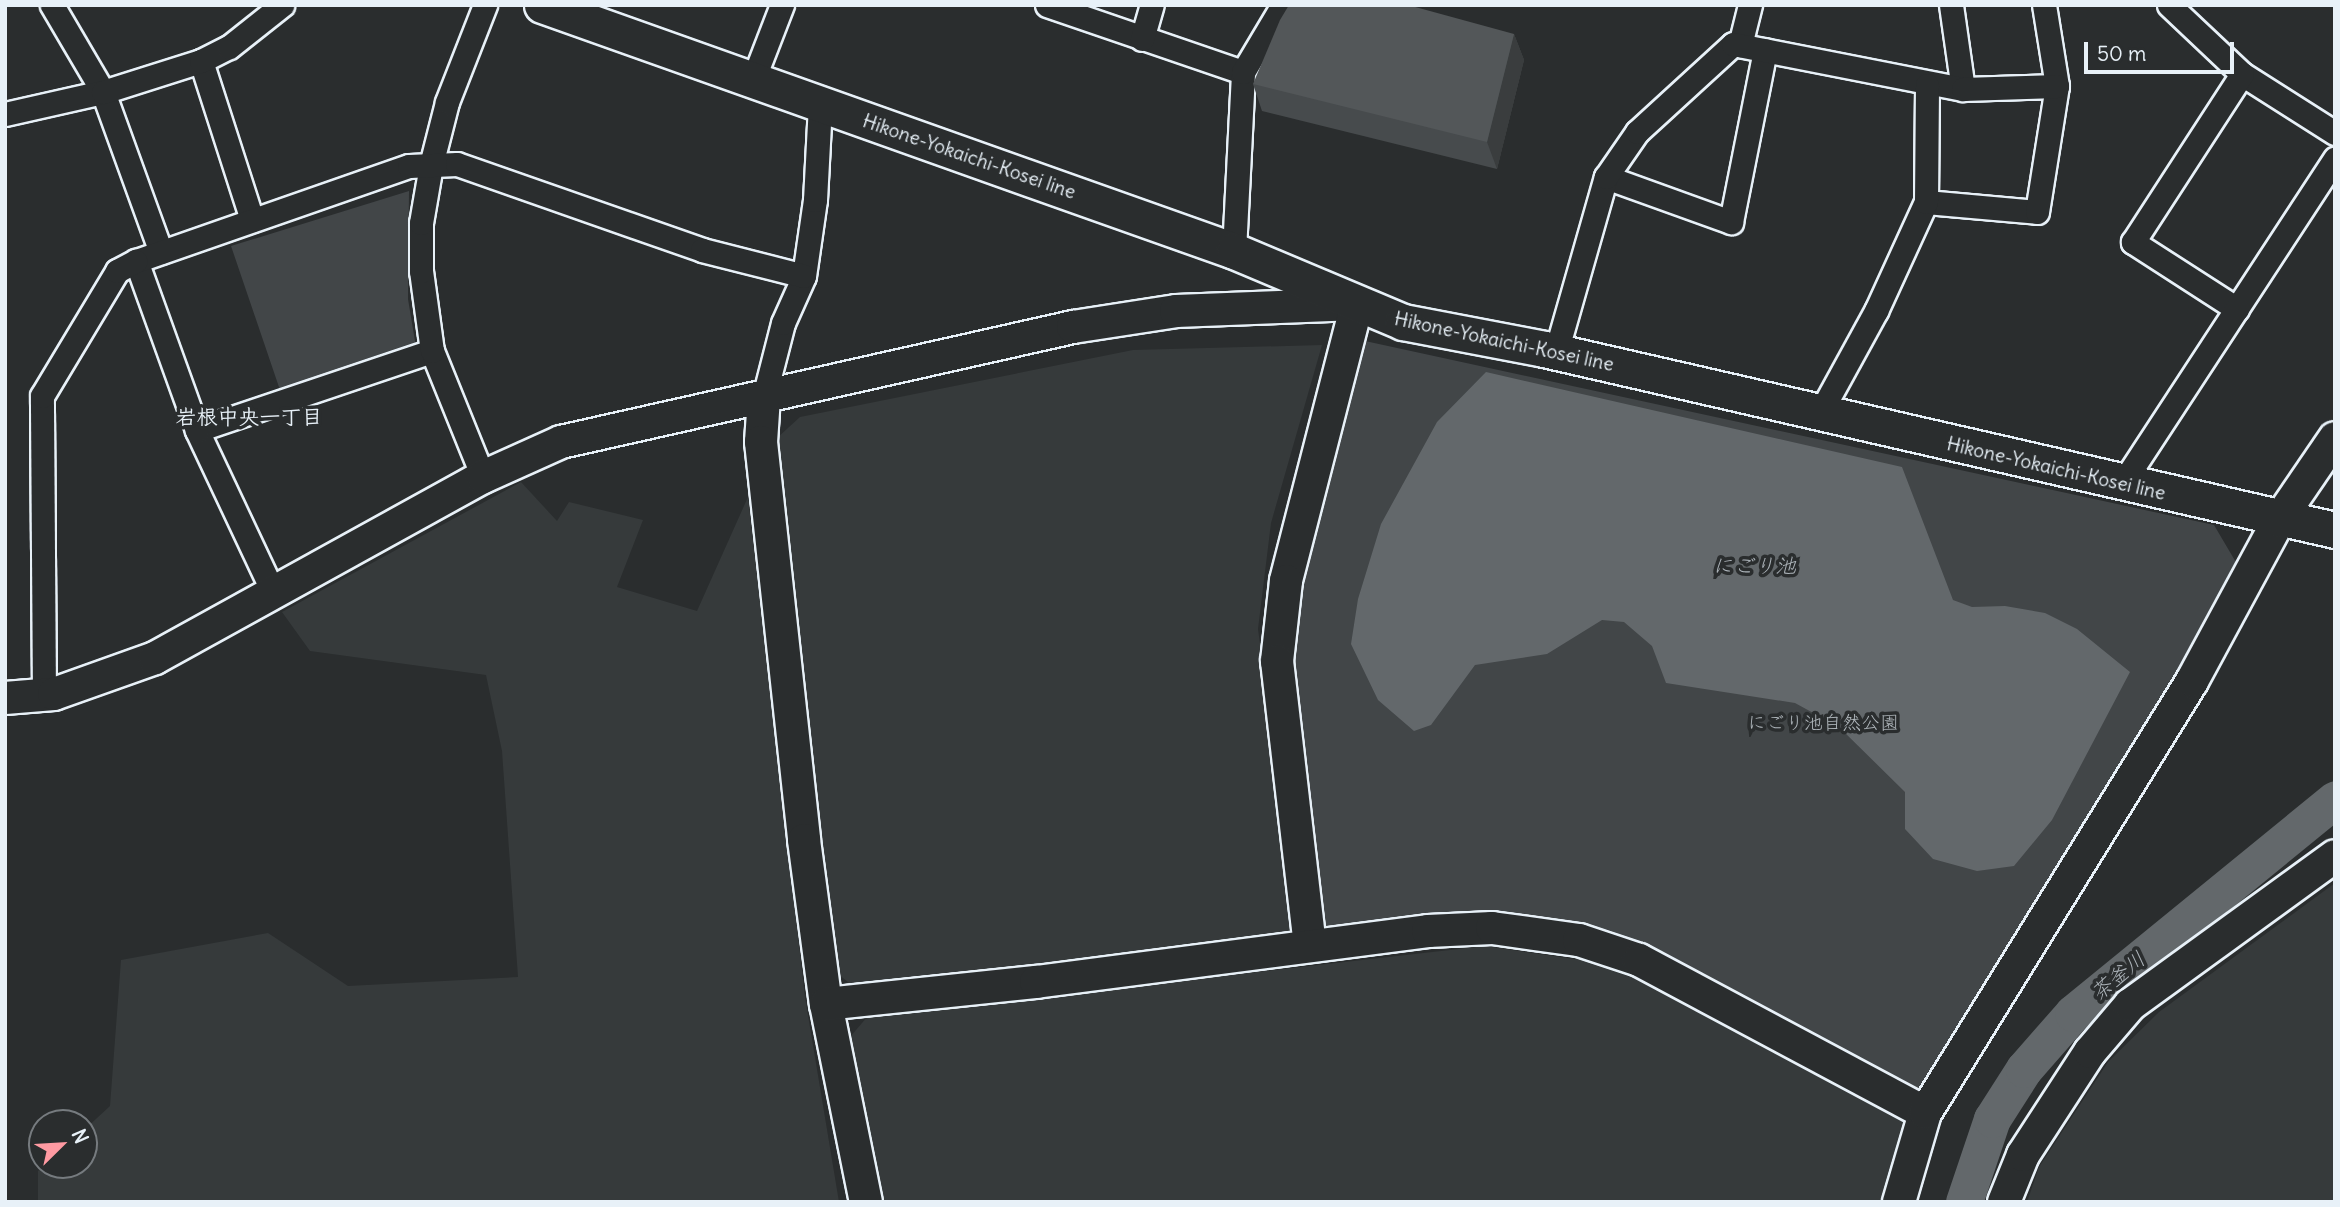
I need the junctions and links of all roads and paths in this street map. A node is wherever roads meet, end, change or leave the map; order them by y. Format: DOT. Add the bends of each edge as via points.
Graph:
graph roads {
  1 [pos="52,5"];
  2 [pos="282,5"];
  3 [pos="485,5"];
  4 [pos="542,5"];
  5 [pos="782,5"];
  6 [pos="1047,5"];
  7 [pos="1152,5"];
  8 [pos="1283,5"];
  9 [pos="1750,5"];
  10 [pos="1951,5"];
  11 [pos="2044,5"];
  12 [pos="2172,7"];
  13 [pos="1142,39"];
  14 [pos="1740,45"];
  15 [pos="1765,50"];
  16 [pos="201,61"];
  17 [pos="1242,72"];
  18 [pos="2242,74"];
  19 [pos="753,79"];
  20 [pos="1927,85"];
  21 [pos="2057,86"];
  22 [pos="1963,89"];
  23 [pos="103,92"];
  24 [pos="820,104"];
  25 [pos="5,114"];
  26 [pos="2335,133"];
  27 [pos="2335,159"];
  28 [pos="431,164"];
  29 [pos="1606,177"];
  30 [pos="1926,202"];
  31 [pos="253,220"];
  32 [pos="1234,251"];
  33 [pos="160,252"];
  34 [pos="136,261"];
  35 [pos="804,276"];
  36 [pos="1357,304"];
  37 [pos="2237,309"];
  38 [pos="432,351"];
  39 [pos="1556,352"];
  40 [pos="764,397"];
  41 [pos="1819,415"];
  42 [pos="198,430"];
  43 [pos="2335,438"];
  44 [pos="483,477"];
  45 [pos="2122,484"];
  46 [pos="2279,520"];
  47 [pos="2335,530"];
  48 [pos="274,594"];
  49 [pos="44,695"];
  50 [pos="5,698"];
  51 [pos="2335,856"];
  52 [pos="1310,945"];
  53 [pos="825,1004"];
  54 [pos="1925,1113"];
  55 [pos="866,1202"];
  56 [pos="1899,1202"];
  57 [pos="2004,1202"];
  1 -- 23 [label="street"];
  2 -- 16 [label="street" via="229,47"];
  3 -- 28 [label="street" via="447,103"];
  4 -- 19 [label="main road, Hikone-Yokaichi-Kosei line"];
  5 -- 19 [label="street"];
  6 -- 13 [label="street"];
  7 -- 13 [label="street"];
  8 -- 17 [label="street"];
  9 -- 14 [label="street"];
  10 -- 22 [label="street"];
  11 -- 21 [label="street"];
  12 -- 18 [label="street"];
  13 -- 17 [label="street"];
  14 -- 15 [label="street"];
  14 -- 29 [label="street" via="1733,44 1637,132"];
  15 -- 20 [label="street"];
  15 -- 29 [label="street" via="1731,222"];
  16 -- 23 [label="street"];
  16 -- 31 [label="street"];
  17 -- 32 [label="street"];
  18 -- 26 [label="street"];
  18 -- 37 [label="street" via="2133,242"];
  19 -- 24 [label="main road, Hikone-Yokaichi-Kosei line"];
  20 -- 22 [label="street"];
  20 -- 30 [label="street"];
  21 -- 22 [label="street"];
  21 -- 30 [label="street" via="2037,212"];
  23 -- 25 [label="street"];
  23 -- 33 [label="street"];
  24 -- 32 [label="main road, Hikone-Yokaichi-Kosei line"];
  24 -- 35 [label="street" via="815,200"];
  27 -- 37 [label="street"];
  28 -- 31 [label="street" via="409,166"];
  28 -- 35 [label="street" via="457,164 702,250"];
  28 -- 38 [label="street" via="421,223 421,271"];
  29 -- 39 [label="street"];
  30 -- 41 [label="street" via="1876,311"];
  31 -- 33 [label="street"];
  32 -- 36 [label="main road, Hikone-Yokaichi-Kosei line"];
  33 -- 34 [label="street"];
  34 -- 42 [label="street"];
  34 -- 49 [label="street" via="117,271 43,396"];
  35 -- 40 [label="street" via="780,333"];
  36 -- 39 [label="main road, Hikone-Yokaichi-Kosei line" via="1403,322"];
  36 -- 40 [label="street" via="1176,312 1073,327"];
  36 -- 52 [label="street" via="1286,581 1277,661"];
  37 -- 45 [label="street"];
  38 -- 42 [label="street"];
  38 -- 44 [label="street"];
  39 -- 41 [label="main road, Hikone-Yokaichi-Kosei line"];
  40 -- 44 [label="street" via="561,442"];
  40 -- 53 [label="street" via="761,442"];
  41 -- 45 [label="main road, Hikone-Yokaichi-Kosei line"];
  42 -- 48 [label="street"];
  43 -- 46 [label="street"];
  44 -- 48 [label="street"];
  45 -- 46 [label="main road, Hikone-Yokaichi-Kosei line"];
  46 -- 47 [label="main road, Hikone-Yokaichi-Kosei line"];
  46 -- 54 [label="street" via="2192,681"];
  48 -- 49 [label="street" via="155,658"];
  49 -- 50 [label="street"];
  51 -- 57 [label="street" via="2130,1005 2090,1052 2023,1154"];
  52 -- 53 [label="street" via="1036,982"];
  52 -- 54 [label="street" via="1492,928 1579,940 1693,985"];
  53 -- 55 [label="street"];
  54 -- 56 [label="street"];
}
